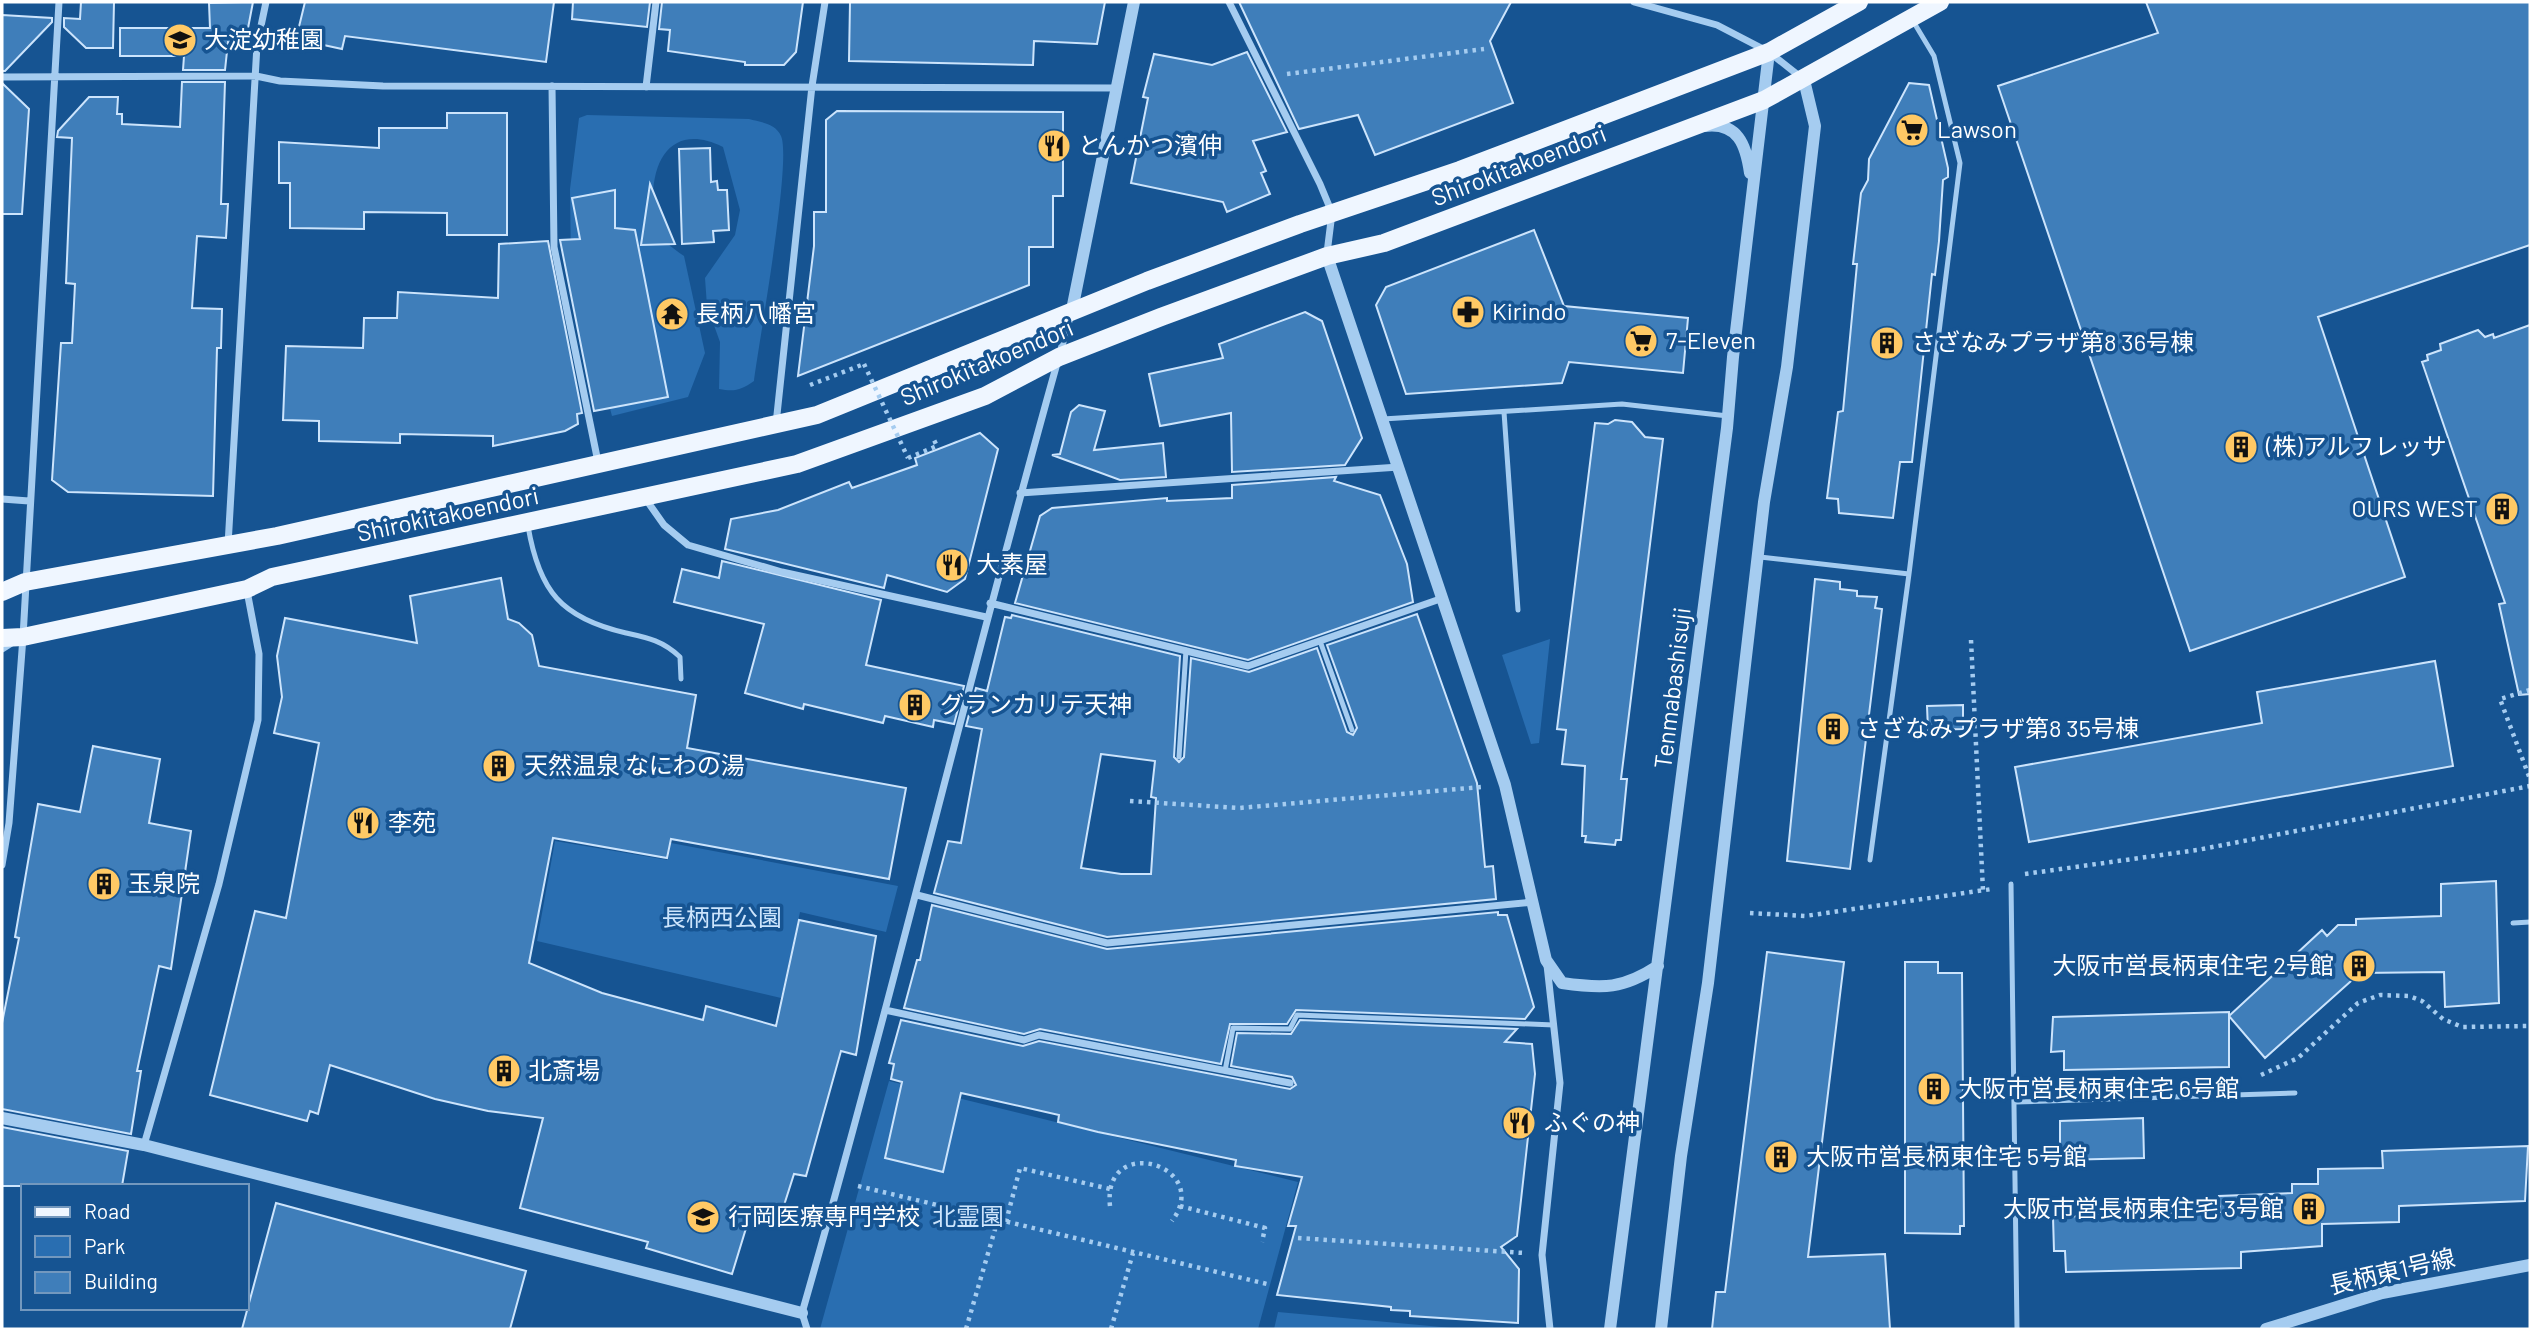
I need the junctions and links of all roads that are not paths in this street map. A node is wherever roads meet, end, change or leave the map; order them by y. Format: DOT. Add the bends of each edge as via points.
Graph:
graph roads {
  1 [pos="59,2"];
  2 [pos="266,2"];
  3 [pos="656,2"];
  4 [pos="825,2"];
  5 [pos="1135,2"];
  6 [pos="1229,2"];
  7 [pos="1633,2"];
  8 [pos="1860,2"];
  9 [pos="1940,2"];
  10 [pos="1911,18"];
  11 [pos="1769,52"];
  12 [pos="53,76"];
  13 [pos="256,76"];
  14 [pos="2,77"];
  15 [pos="1804,80"];
  16 [pos="552,86"];
  17 [pos="812,86"];
  18 [pos="646,87"];
  19 [pos="1117,88"];
  20 [pos="1763,100"];
  21 [pos="1690,127"];
  22 [pos="1753,190"];
  23 [pos="1332,213"];
  24 [pos="1327,256"];
  25 [pos="1072,310"];
  26 [pos="1059,358"];
  27 [pos="1504,412"];
  28 [pos="1728,416"];
  29 [pos="1383,419"];
  30 [pos="775,425"];
  31 [pos="599,466"];
  32 [pos="1399,467"];
  33 [pos="1020,493"];
  34 [pos="645,497"];
  35 [pos="2,499"];
  36 [pos="29,501"];
  37 [pos="527,523"];
  38 [pos="228,545"];
  39 [pos="1757,556"];
  40 [pos="1909,574"];
  41 [pos="2,579"];
  42 [pos="25,582"];
  43 [pos="247,589"];
  44 [pos="2,592"];
  45 [pos="1443,598"];
  46 [pos="990,603"];
  47 [pos="1518,610"];
  48 [pos="986,617"];
  49 [pos="23,637"];
  50 [pos="2,638"];
  51 [pos="1320,641"];
  52 [pos="2,649"];
  53 [pos="1186,650"];
  54 [pos="681,679"];
  55 [pos="1352,730"];
  56 [pos="1179,757"];
  57 [pos="1870,860"];
  58 [pos="2,865"];
  59 [pos="2011,884"];
  60 [pos="917,895"];
  61 [pos="1533,902"];
  62 [pos="2530,922"];
  63 [pos="2513,923"];
  64 [pos="1546,960"];
  65 [pos="1658,966"];
  66 [pos="885,1010"];
  67 [pos="1555,1025"];
  68 [pos="1225,1071"];
  69 [pos="1290,1083"];
  70 [pos="2295,1093"];
  71 [pos="2015,1102"];
  72 [pos="2,1118"];
  73 [pos="144,1145"];
  74 [pos="2530,1265"];
  75 [pos="802,1313"];
  76 [pos="807,1329"];
  77 [pos="1550,1329"];
  78 [pos="1610,1329"];
  79 [pos="1661,1329"];
  80 [pos="2017,1329"];
  81 [pos="2266,1329"];
  1 -- 12 [label="street"];
  2 -- 13 [label="street"];
  3 -- 18 [label="street"];
  4 -- 17 [label="street"];
  5 -- 19 [label="street"];
  6 -- 23 [label="street"];
  7 -- 11 [label="street" via="1717,25"];
  8 -- 11 [label="main road, Shirokitakoendori"];
  9 -- 10 [label="main road, Shirokitakoendori"];
  10 -- 15 [label="main road, Shirokitakoendori"];
  10 -- 40 [label="lane" via="1934,56 1960,163"];
  11 -- 15 [label="street"];
  11 -- 20 [label="street, Tenmabashisuji"];
  11 -- 23 [label="main road, Shirokitakoendori" via="1460,170"];
  12 -- 13 [label="street"];
  12 -- 14 [label="street"];
  12 -- 36 [label="street"];
  13 -- 16 [label="street" via="383,86"];
  13 -- 38 [label="street"];
  15 -- 20 [label="main road, Shirokitakoendori"];
  15 -- 39 [label="street" via="1815,126 1787,368"];
  16 -- 18 [label="street"];
  16 -- 31 [label="street" via="554,247"];
  17 -- 18 [label="street"];
  17 -- 19 [label="street"];
  17 -- 30 [label="street"];
  19 -- 25 [label="street"];
  20 -- 21 [label="main road, Shirokitakoendori"];
  20 -- 22 [label="street, Tenmabashisuji"];
  21 -- 22 [label="street" via="1716,124 1742,139"];
  21 -- 24 [label="main road, Shirokitakoendori" via="1384,243"];
  22 -- 28 [label="street, Tenmabashisuji"];
  23 -- 24 [label="street"];
  23 -- 25 [label="main road, Shirokitakoendori"];
  24 -- 26 [label="main road, Shirokitakoendori"];
  24 -- 29 [label="street"];
  25 -- 26 [label="street"];
  25 -- 30 [label="main road, Shirokitakoendori" via="817,415"];
  26 -- 33 [label="street"];
  26 -- 34 [label="main road, Shirokitakoendori" via="985,396 797,464"];
  27 -- 28 [label="lane" via="1622,404"];
  27 -- 29 [label="lane"];
  27 -- 47 [label="lane"];
  28 -- 65 [label="street, Tenmabashisuji"];
  29 -- 32 [label="street"];
  30 -- 31 [label="main road, Shirokitakoendori"];
  31 -- 38 [label="main road, Shirokitakoendori"];
  32 -- 33 [label="street"];
  32 -- 45 [label="street"];
  33 -- 46 [label="street"];
  34 -- 37 [label="main road, Shirokitakoendori"];
  34 -- 48 [label="street" via="664,524 688,545 782,572"];
  35 -- 36 [label="street"];
  36 -- 42 [label="street"];
  37 -- 43 [label="main road, Shirokitakoendori" via="272,577"];
  37 -- 54 [label="lane" via="542,580 556,599 594,624 668,646 680,657"];
  38 -- 42 [label="main road, Shirokitakoendori"];
  39 -- 40 [label="lane"];
  39 -- 79 [label="street" via="1708,984 1681,1156"];
  40 -- 57 [label="lane"];
  41 -- 42 [label="street"];
  42 -- 44 [label="main road, Shirokitakoendori"];
  42 -- 49 [label="street"];
  43 -- 49 [label="main road, Shirokitakoendori"];
  43 -- 73 [label="street" via="259,654 258,720 219,884"];
  45 -- 51 [label="street"];
  45 -- 61 [label="street" via="1505,785"];
  46 -- 48 [label="street"];
  46 -- 53 [label="street"];
  48 -- 60 [label="street"];
  49 -- 50 [label="main road, Shirokitakoendori"];
  49 -- 52 [label="street"];
  49 -- 58 [label="street"];
  51 -- 53 [label="street" via="1248,666"];
  51 -- 55 [label="lane"];
  53 -- 56 [label="lane"];
  59 -- 71 [label="lane"];
  60 -- 61 [label="street" via="1107,943"];
  60 -- 66 [label="street"];
  61 -- 64 [label="street"];
  62 -- 63 [label="lane"];
  64 -- 65 [label="street" via="1562,984 1609,988 1634,982"];
  64 -- 67 [label="street"];
  65 -- 78 [label="street, Tenmabashisuji"];
  66 -- 68 [label="street" via="1024,1040 1039,1035"];
  66 -- 75 [label="street"];
  67 -- 68 [label="lane" via="1297,1015 1290,1030 1233,1028"];
  67 -- 77 [label="street" via="1560,1083 1542,1255"];
  68 -- 69 [label="street"];
  70 -- 71 [label="lane"];
  71 -- 80 [label="lane"];
  72 -- 73 [label="street"];
  73 -- 75 [label="street"];
  74 -- 81 [label="street, 長柄東1号線" via="2382,1293"];
  75 -- 76 [label="street"];
}
